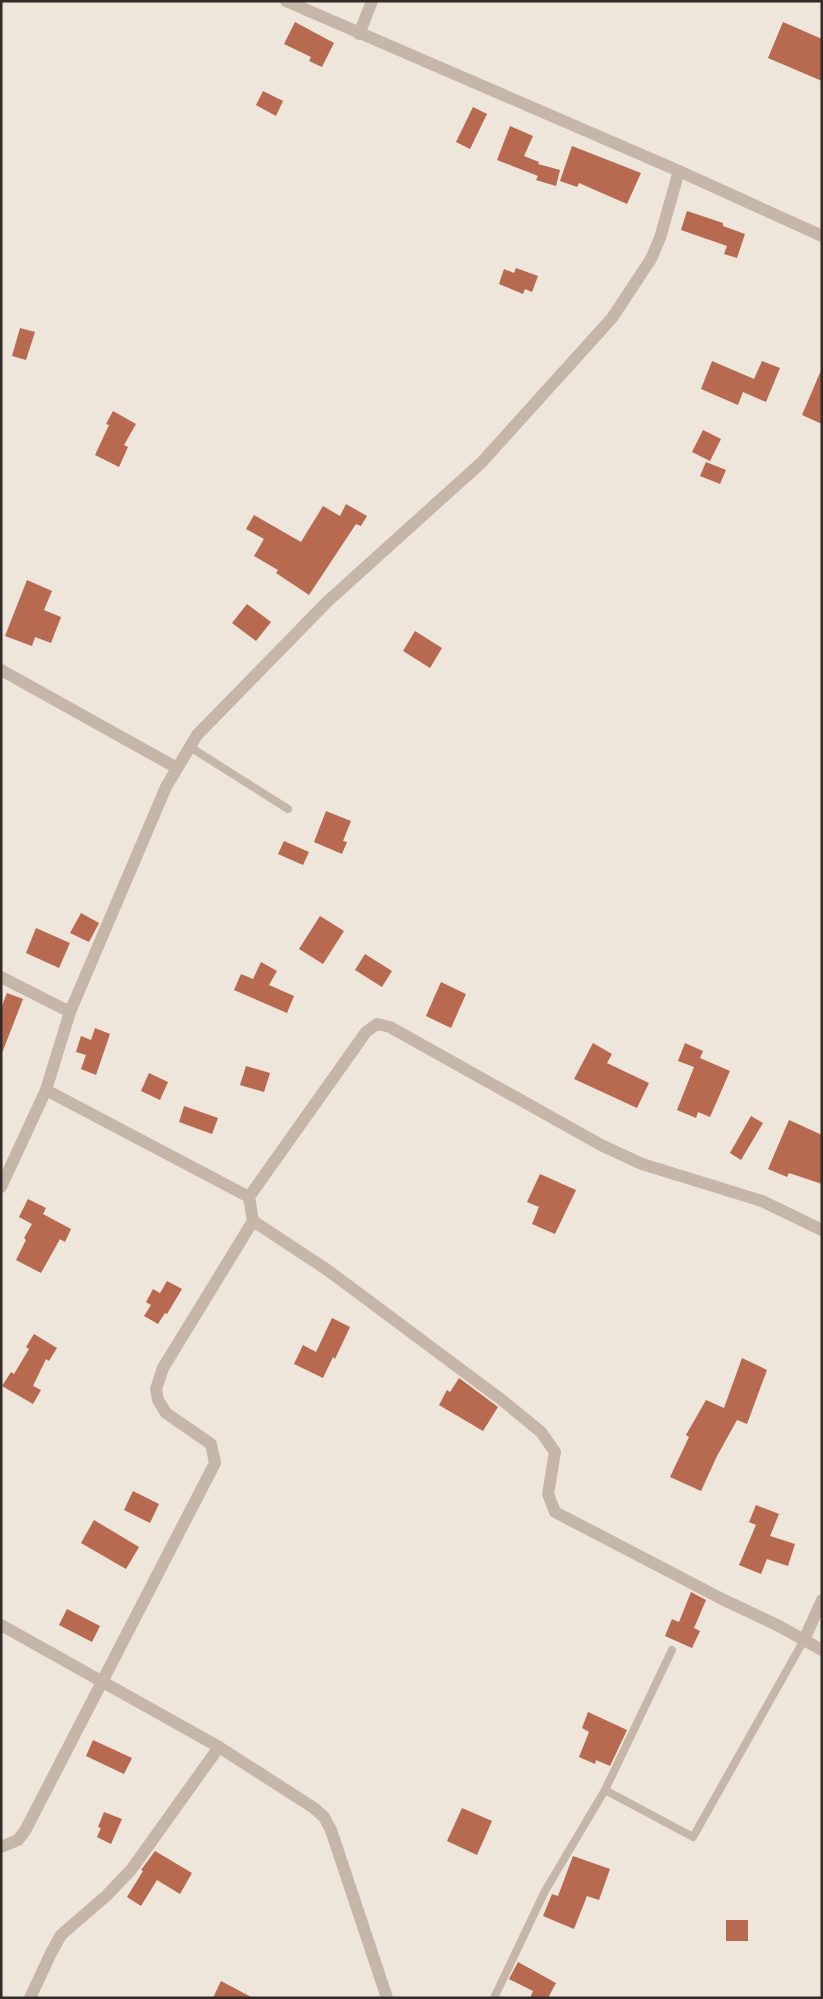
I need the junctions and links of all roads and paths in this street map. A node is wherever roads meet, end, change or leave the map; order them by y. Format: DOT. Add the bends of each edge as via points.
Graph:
graph roads {
  1 [pos="286,1"];
  2 [pos="372,1"];
  3 [pos="359,34"];
  4 [pos="679,172"];
  5 [pos="822,236"];
  6 [pos="1,670"];
  7 [pos="190,747"];
  8 [pos="177,768"];
  9 [pos="288,809"];
  10 [pos="1,977"];
  11 [pos="70,1012"];
  12 [pos="46,1090"];
  13 [pos="1,1187"];
  14 [pos="249,1197"];
  15 [pos="253,1221"];
  16 [pos="822,1230"];
  17 [pos="822,1600"];
  18 [pos="1,1625"];
  19 [pos="804,1640"];
  20 [pos="672,1650"];
  21 [pos="822,1650"];
  22 [pos="103,1682"];
  23 [pos="219,1747"];
  24 [pos="605,1790"];
  25 [pos="1,1848"];
  26 [pos="30,1998"];
  27 [pos="387,1998"];
  28 [pos="494,1998"];
  1 -- 3 [label="street"];
  2 -- 3 [label="street"];
  3 -- 4 [label="street"];
  4 -- 5 [label="street"];
  4 -- 7 [label="street" via="651,260 612,318 481,463 328,601 204,726"];
  6 -- 8 [label="street"];
  7 -- 8 [label="street"];
  7 -- 9 [label="lane"];
  8 -- 11 [label="street"];
  10 -- 11 [label="street"];
  11 -- 12 [label="street"];
  12 -- 13 [label="street"];
  12 -- 14 [label="street"];
  14 -- 15 [label="street"];
  14 -- 16 [label="street" via="366,1032 377,1024 390,1027 601,1145 642,1164 762,1201"];
  15 -- 19 [label="street" via="326,1269 541,1432 555,1452 548,1494 555,1512"];
  15 -- 22 [label="street" via="163,1368 156,1389 158,1400 166,1412 211,1444 215,1463"];
  17 -- 19 [label="street"];
  18 -- 22 [label="street"];
  19 -- 21 [label="street"];
  19 -- 24 [label="lane" via="693,1837"];
  20 -- 24 [label="lane"];
  22 -- 23 [label="street"];
  22 -- 25 [label="street" via="25,1831 18,1840"];
  23 -- 26 [label="street" via="131,1870 61,1935"];
  23 -- 27 [label="street" via="324,1817"];
  24 -- 28 [label="lane" via="541,1899"];
}
